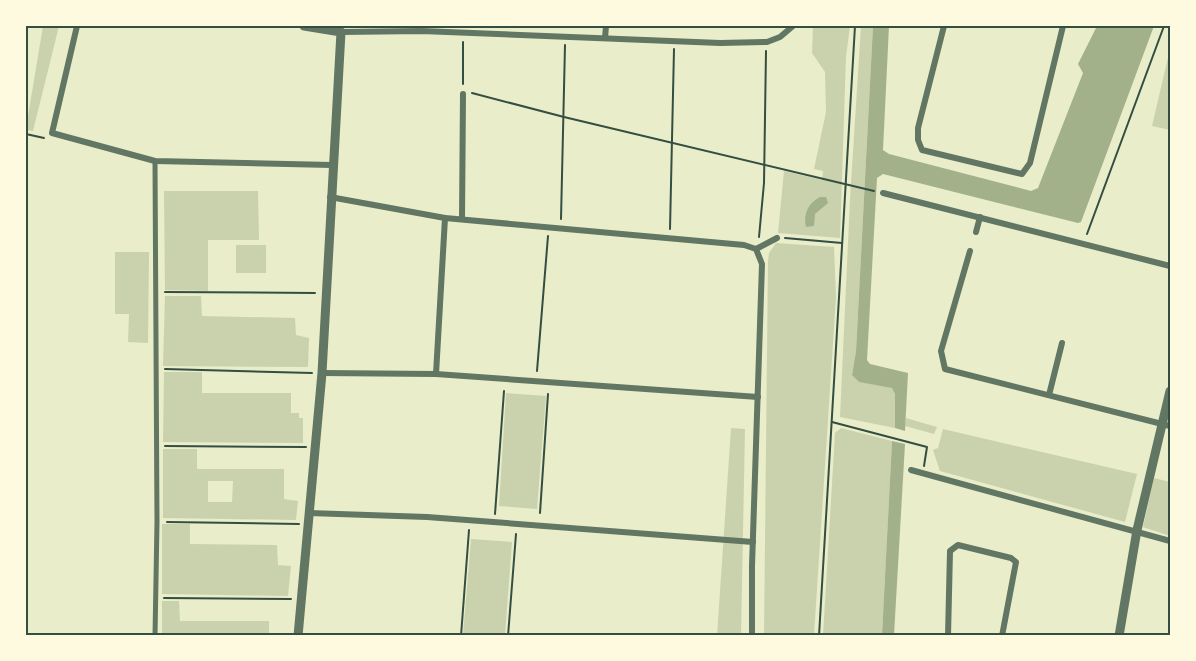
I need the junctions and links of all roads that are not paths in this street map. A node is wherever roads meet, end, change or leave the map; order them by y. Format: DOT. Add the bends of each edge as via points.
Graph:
graph roads {
  1 [pos="77,26"];
  2 [pos="304,26"];
  3 [pos="606,26"];
  4 [pos="793,26"];
  5 [pos="944,26"];
  6 [pos="1064,26"];
  7 [pos="422,28"];
  8 [pos="341,32"];
  9 [pos="605,38"];
  10 [pos="463,92"];
  11 [pos="155,161"];
  12 [pos="332,165"];
  13 [pos="883,193"];
  14 [pos="330,197"];
  15 [pos="980,217"];
  16 [pos="445,218"];
  17 [pos="462,219"];
  18 [pos="976,232"];
  19 [pos="777,238"];
  20 [pos="756,249"];
  21 [pos="970,251"];
  22 [pos="1170,266"];
  23 [pos="1062,343"];
  24 [pos="322,374"];
  25 [pos="436,374"];
  26 [pos="1170,391"];
  27 [pos="1049,395"];
  28 [pos="758,397"];
  29 [pos="1167,425"];
  30 [pos="911,470"];
  31 [pos="309,513"];
  32 [pos="1137,530"];
  33 [pos="1170,541"];
  34 [pos="753,542"];
  35 [pos="155,636"];
  36 [pos="298,636"];
  37 [pos="752,636"];
  38 [pos="948,636"];
  39 [pos="1002,636"];
  40 [pos="1119,636"];
  1 -- 11 [label="street" via="52,133"];
  2 -- 8 [label="street"];
  3 -- 9 [label="street"];
  4 -- 9 [label="street" via="780,38 767,42"];
  5 -- 6 [label="street" via="918,128 922,150 1022,174 1030,163"];
  7 -- 8 [label="street"];
  7 -- 9 [label="street"];
  8 -- 12 [label="street"];
  10 -- 17 [label="street"];
  11 -- 12 [label="street"];
  11 -- 35 [label="street"];
  12 -- 14 [label="street"];
  13 -- 15 [label="street"];
  14 -- 16 [label="street"];
  14 -- 24 [label="street"];
  15 -- 18 [label="street"];
  15 -- 22 [label="street"];
  16 -- 17 [label="street"];
  16 -- 25 [label="street"];
  17 -- 20 [label="street"];
  19 -- 20 [label="street"];
  20 -- 28 [label="street" via="762,264"];
  21 -- 27 [label="street" via="941,351 945,369"];
  23 -- 27 [label="street"];
  24 -- 25 [label="street"];
  24 -- 31 [label="street"];
  25 -- 28 [label="street"];
  26 -- 29 [label="street"];
  27 -- 29 [label="street"];
  28 -- 34 [label="street"];
  29 -- 32 [label="street"];
  30 -- 32 [label="street"];
  31 -- 34 [label="street"];
  31 -- 36 [label="street"];
  32 -- 33 [label="street"];
  32 -- 40 [label="street"];
  34 -- 37 [label="street"];
  38 -- 39 [label="street" via="950,551 958,545 1016,562"];
}
